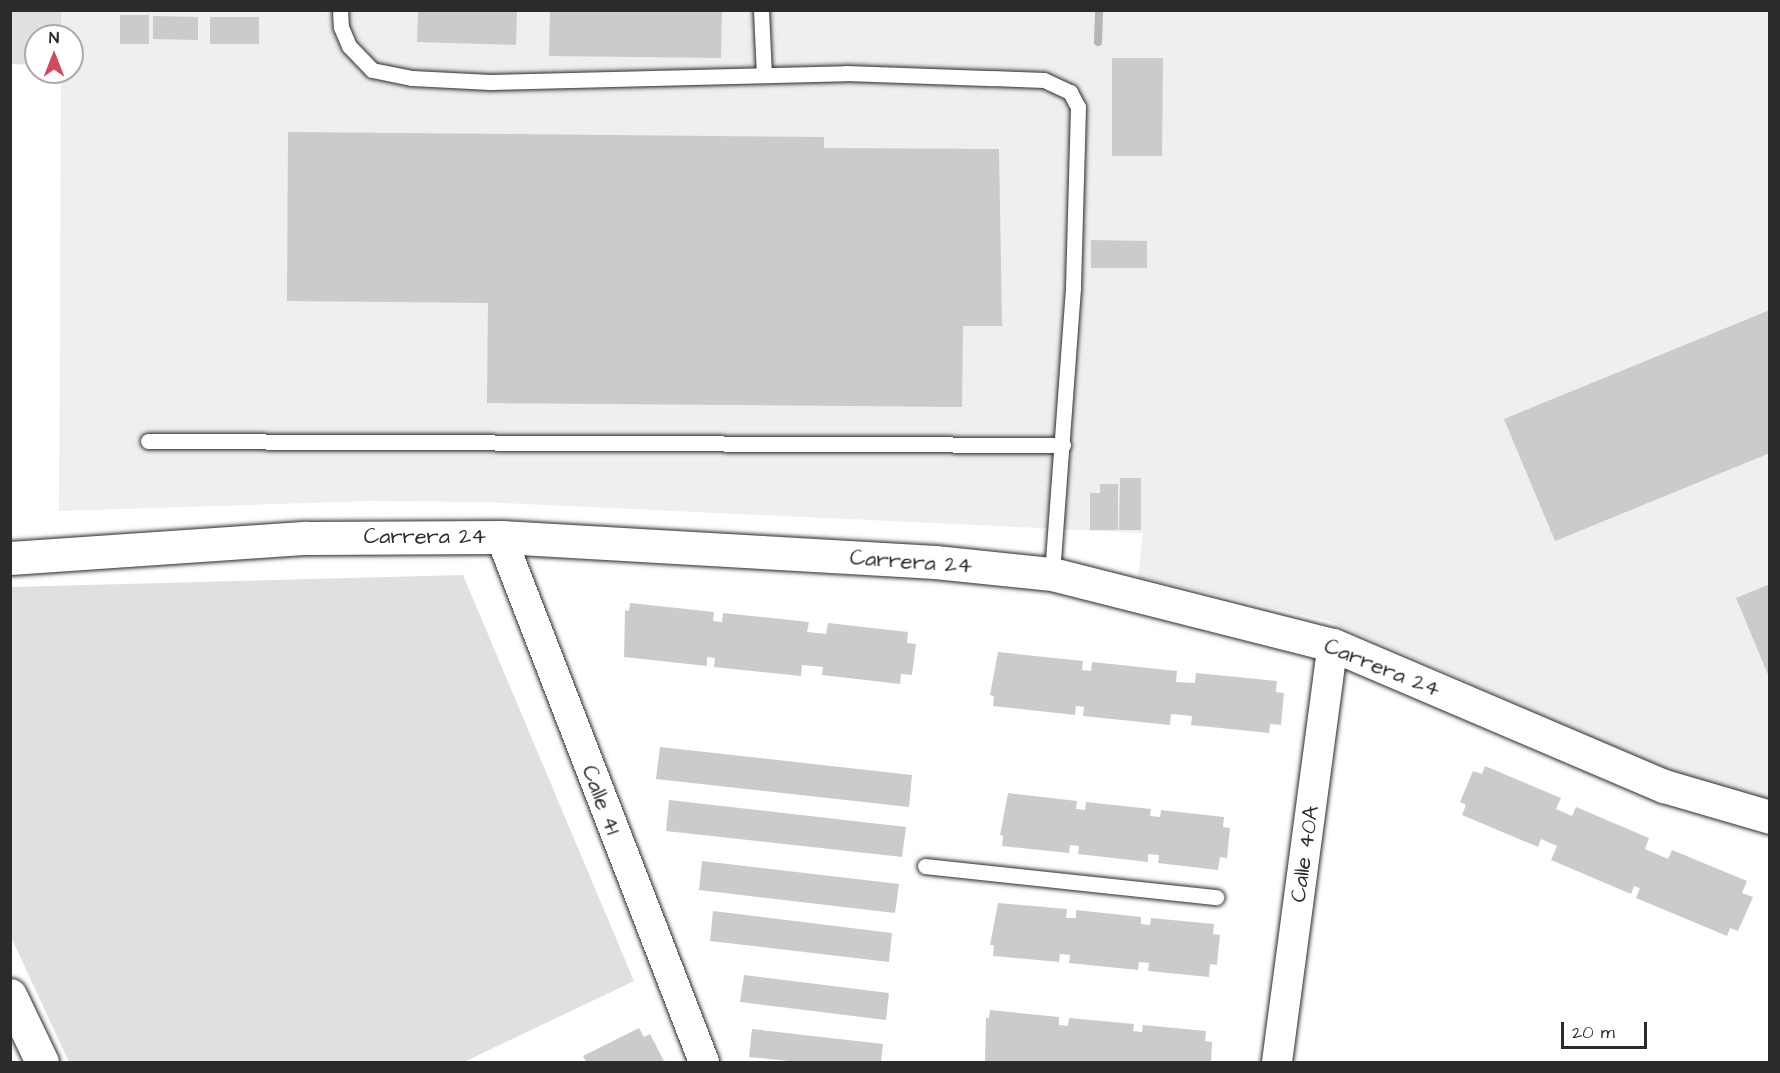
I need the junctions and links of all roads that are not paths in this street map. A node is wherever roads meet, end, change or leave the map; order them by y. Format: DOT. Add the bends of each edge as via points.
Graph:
graph roads {
  1 [pos="340,10"];
  2 [pos="761,10"];
  3 [pos="764,75"];
  4 [pos="148,441"];
  5 [pos="1063,445"];
  6 [pos="501,537"];
  7 [pos="10,558"];
  8 [pos="1052,574"];
  9 [pos="1333,645"];
  10 [pos="1770,817"];
  11 [pos="925,866"];
  12 [pos="1216,897"];
  13 [pos="10,994"];
  14 [pos="42,1062"];
  15 [pos="704,1062"];
  16 [pos="1277,1062"];
  1 -- 3 [label="lane" via="341,27 349,46 372,70 412,78 490,82"];
  2 -- 3 [label="lane"];
  3 -- 5 [label="lane" via="1044,80 1070,92 1077,107 1077,160"];
  4 -- 5 [label="lane"];
  5 -- 8 [label="lane"];
  6 -- 7 [label="street, Carrera 24" via="306,538"];
  6 -- 8 [label="street, Carrera 24" via="935,562"];
  6 -- 15 [label="street, Calle 41"];
  8 -- 9 [label="street, Carrera 24"];
  9 -- 10 [label="street, Carrera 24" via="1664,786"];
  9 -- 16 [label="street, Calle 40A"];
  11 -- 12 [label="lane"];
  13 -- 14 [label="street"];
}
